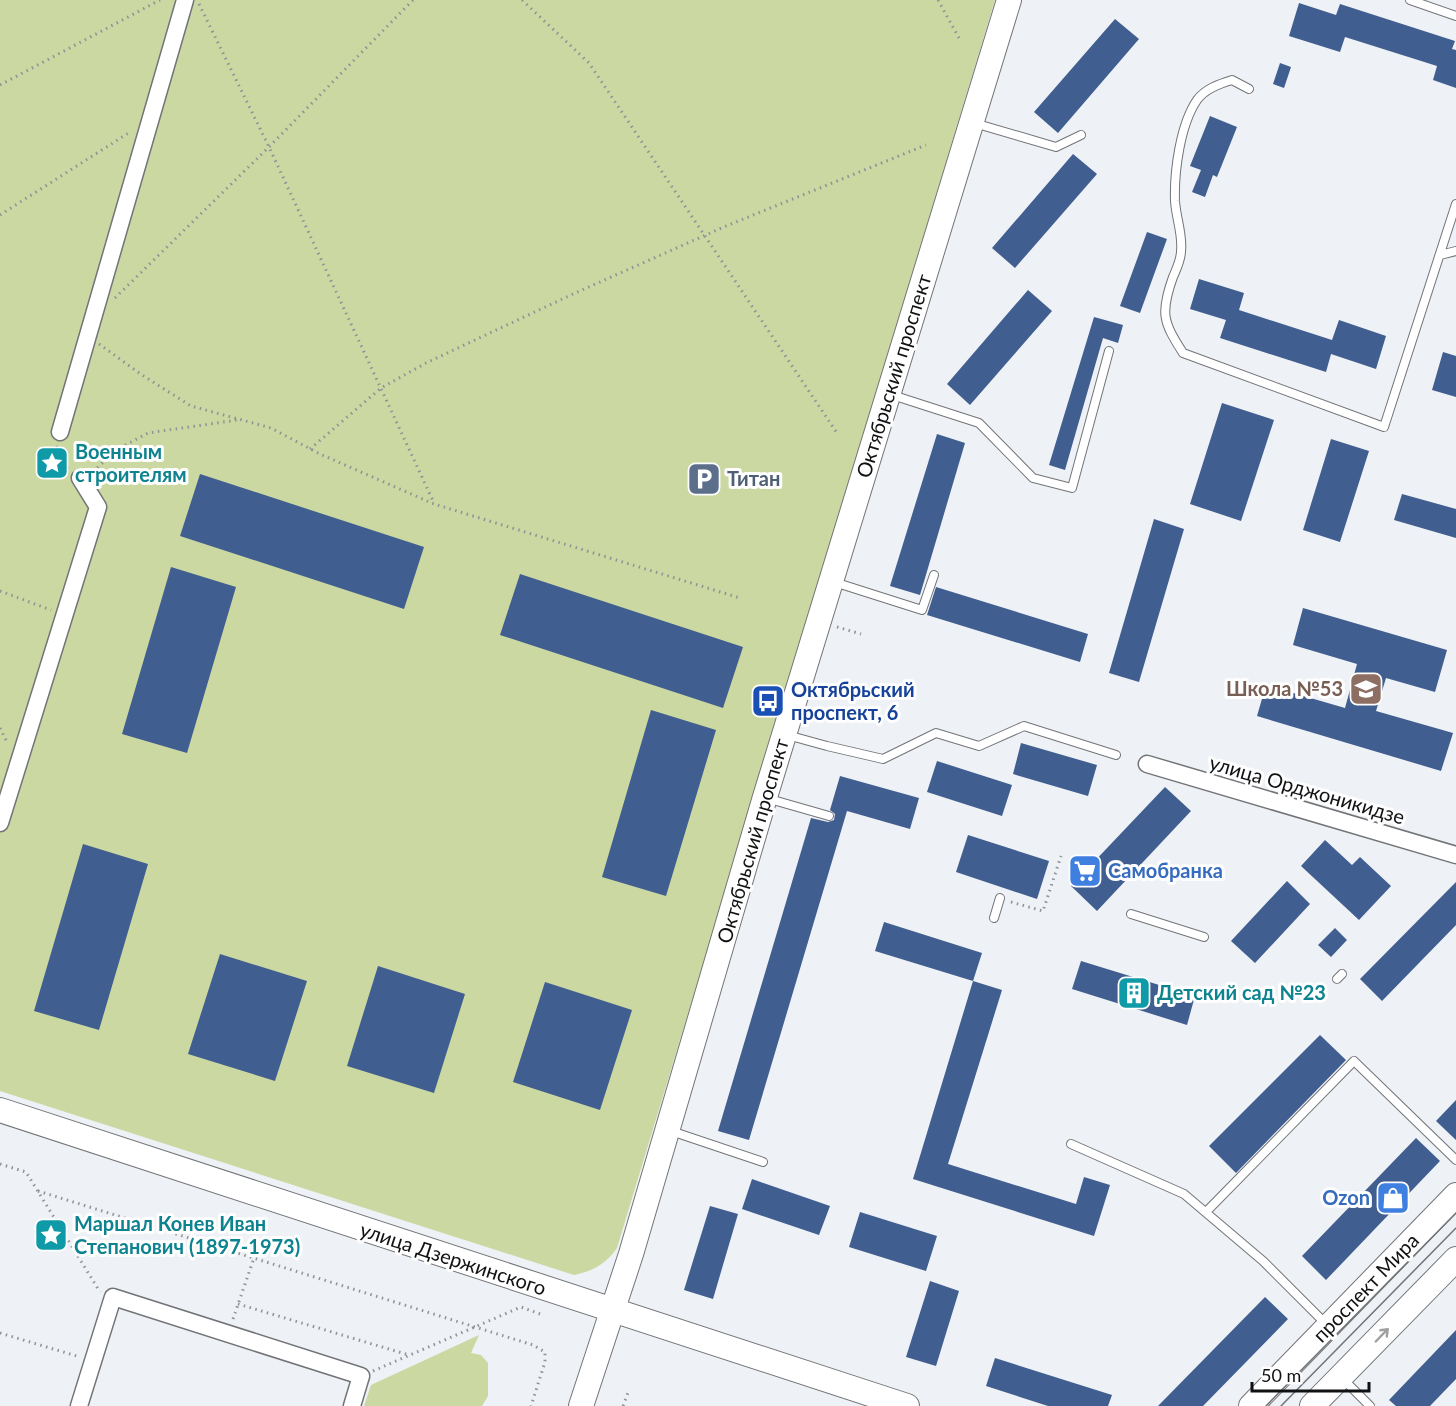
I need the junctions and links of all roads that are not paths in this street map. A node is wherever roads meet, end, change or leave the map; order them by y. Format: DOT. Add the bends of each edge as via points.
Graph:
graph roads {
  1 [pos="185,0"];
  2 [pos="1009,0"];
  3 [pos="1410,0"];
  4 [pos="1456,16"];
  5 [pos="1249,88"];
  6 [pos="971,122"];
  7 [pos="1081,135"];
  8 [pos="1456,204"];
  9 [pos="1456,251"];
  10 [pos="1440,255"];
  11 [pos="1108,351"];
  12 [pos="888,393"];
  13 [pos="60,432"];
  14 [pos="81,480"];
  15 [pos="934,575"];
  16 [pos="831,580"];
  17 [pos="784,734"];
  18 [pos="1116,755"];
  19 [pos="1147,764"];
  20 [pos="765,797"];
  21 [pos="829,816"];
  22 [pos="0,823"];
  23 [pos="1456,855"];
  24 [pos="1000,898"];
  25 [pos="1131,914"];
  26 [pos="994,918"];
  27 [pos="1204,937"];
  28 [pos="0,1110"];
  29 [pos="668,1130"];
  30 [pos="1071,1144"];
  31 [pos="1456,1160"];
  32 [pos="763,1162"];
  33 [pos="1456,1195"];
  34 [pos="1206,1212"];
  35 [pos="1456,1259"];
  36 [pos="613,1310"];
  37 [pos="1329,1327"];
  38 [pos="1341,1377"];
  39 [pos="79,1406"];
  40 [pos="352,1406"];
  41 [pos="581,1406"];
  42 [pos="907,1406"];
  43 [pos="1251,1406"];
  44 [pos="1312,1406"];
  45 [pos="1370,1406"];
  1 -- 13 [label="street"];
  2 -- 6 [label="street, Октябрьский проспект"];
  3 -- 4 [label="lane"];
  5 -- 10 [label="lane" via="1232,80 1216,85 1198,99 1186,122 1175,170 1182,252 1166,296 1164,317 1183,353 1384,427"];
  6 -- 7 [label="lane" via="1056,147"];
  6 -- 12 [label="street, Октябрьский проспект"];
  8 -- 10 [label="lane"];
  9 -- 10 [label="lane"];
  11 -- 12 [label="lane" via="1072,488 1033,477 979,423"];
  12 -- 16 [label="street, Октябрьский проспект"];
  14 -- 22 [label="street" via="98,507"];
  15 -- 16 [label="lane" via="922,610"];
  16 -- 17 [label="street, Октябрьский проспект"];
  17 -- 18 [label="lane" via="883,759 936,733 979,746 1024,726"];
  17 -- 20 [label="street, Октябрьский проспект"];
  19 -- 23 [label="street, улица Орджоникидзе"];
  20 -- 21 [label="lane"];
  20 -- 29 [label="street, Октябрьский проспект"];
  24 -- 26 [label="lane"];
  25 -- 27 [label="lane"];
  28 -- 36 [label="street, улица Дзержинского"];
  29 -- 32 [label="lane"];
  29 -- 36 [label="street, Октябрьский проспект"];
  30 -- 34 [label="lane" via="1184,1194"];
  31 -- 34 [label="lane" via="1354,1060"];
  33 -- 37 [label="street, проспект Мира"];
  34 -- 37 [label="lane" via="1263,1261"];
  38 -- 35 [label="street, one-way"];
  36 -- 41 [label="street, Октябрьский проспект"];
  36 -- 42 [label="street, улица Дзержинского"];
  37 -- 43 [label="street, проспект Мира"];
  38 -- 44 [label="street"];
  38 -- 45 [label="lane"];
  39 -- 40 [label="street" via="112,1297 362,1376"];
}
